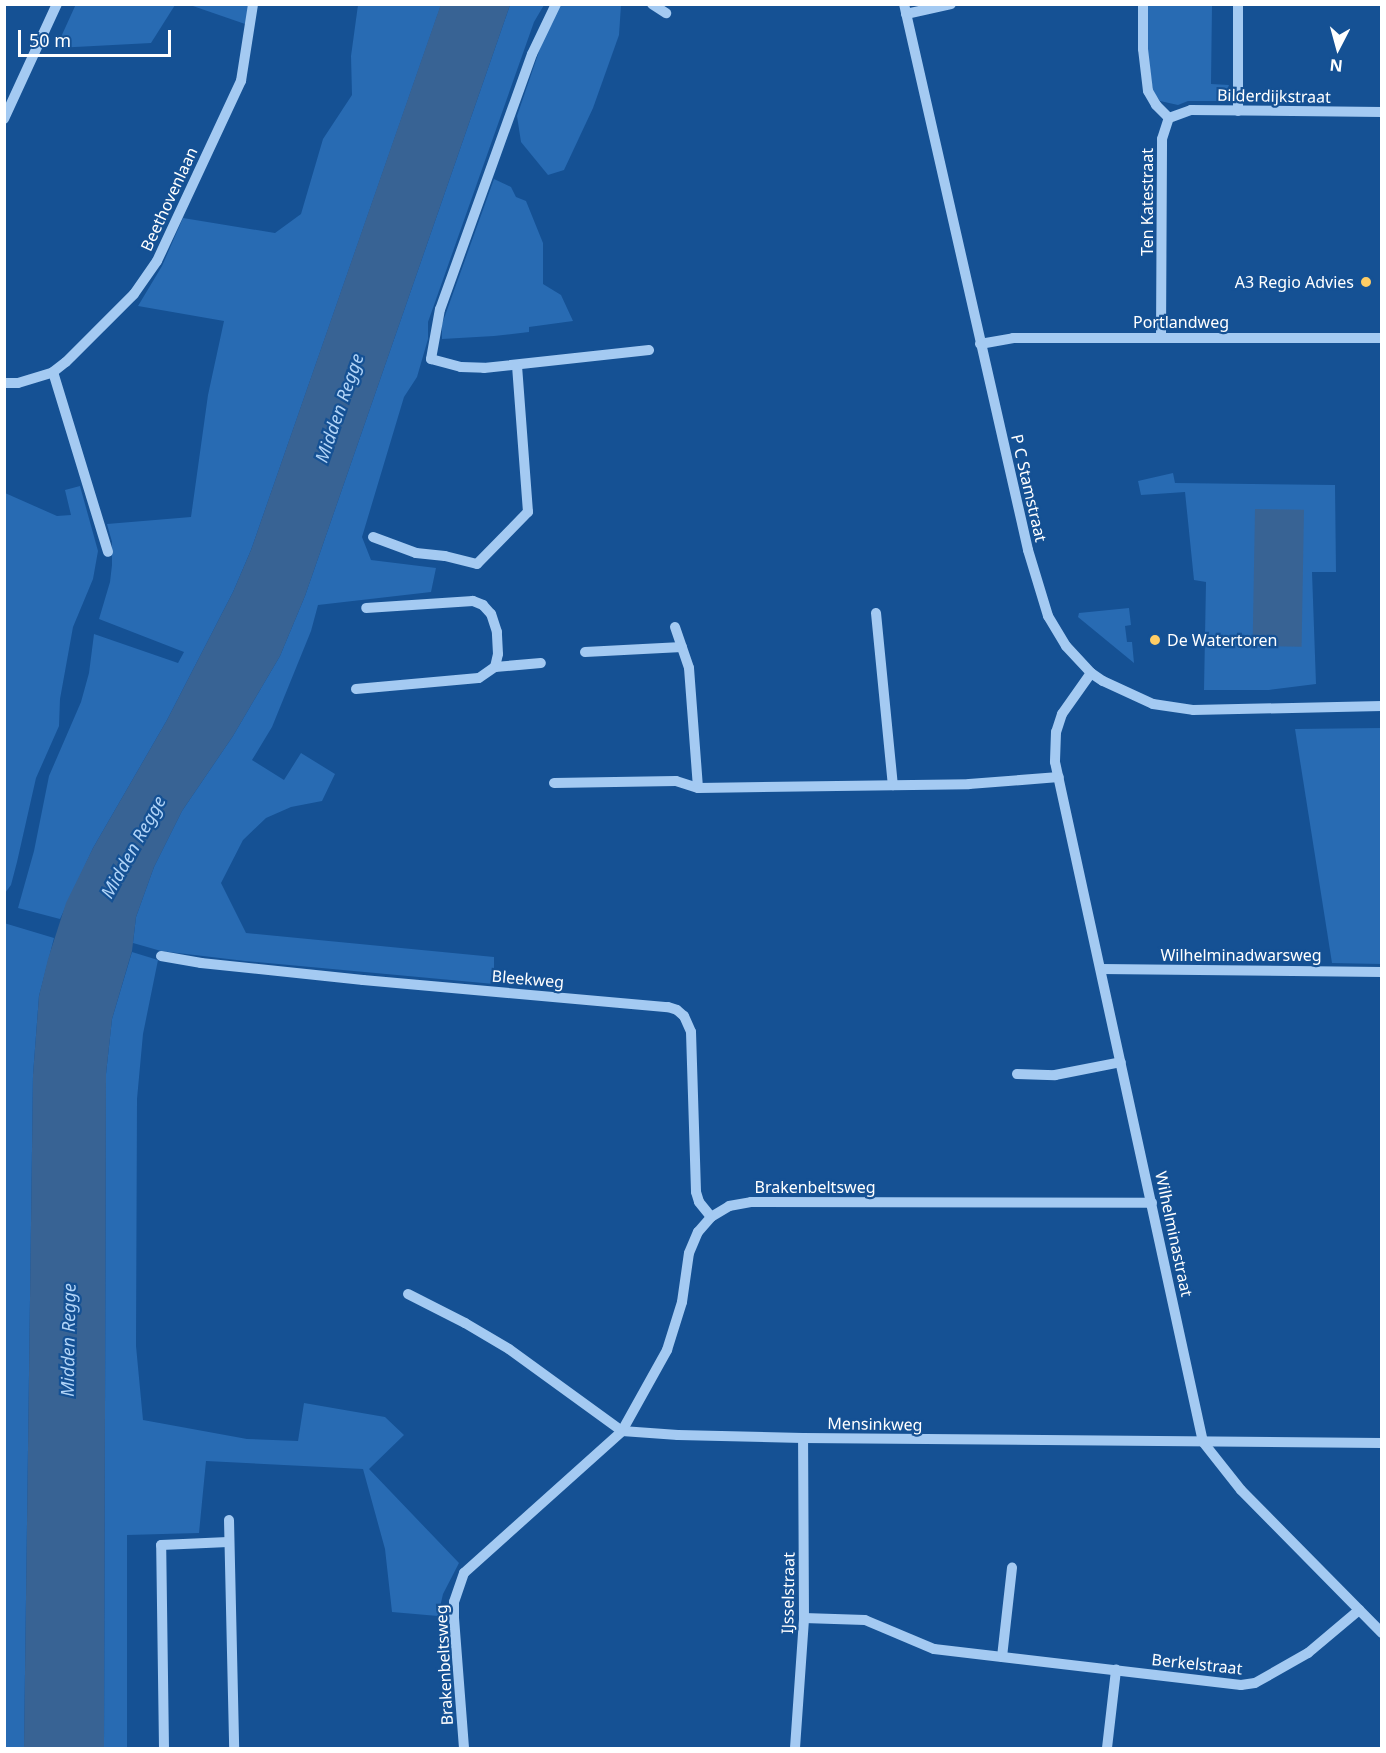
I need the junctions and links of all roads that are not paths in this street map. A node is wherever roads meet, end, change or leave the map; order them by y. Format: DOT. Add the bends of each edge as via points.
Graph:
graph roads {
  1 [pos="57,4"];
  2 [pos="254,4"];
  3 [pos="556,4"];
  4 [pos="652,4"];
  5 [pos="951,4"];
  6 [pos="1143,4"];
  7 [pos="1238,4"];
  8 [pos="905,9"];
  9 [pos="666,13"];
  10 [pos="1238,111"];
  11 [pos="1382,112"];
  12 [pos="1169,118"];
  13 [pos="4,119"];
  14 [pos="1161,337"];
  15 [pos="1382,338"];
  16 [pos="980,344"];
  17 [pos="649,350"];
  18 [pos="517,365"];
  19 [pos="53,372"];
  20 [pos="4,383"];
  21 [pos="373,537"];
  22 [pos="108,552"];
  23 [pos="366,608"];
  24 [pos="876,613"];
  25 [pos="675,627"];
  26 [pos="682,647"];
  27 [pos="585,652"];
  28 [pos="541,663"];
  29 [pos="495,667"];
  30 [pos="1091,673"];
  31 [pos="356,689"];
  32 [pos="1382,706"];
  33 [pos="1059,777"];
  34 [pos="554,783"];
  35 [pos="893,785"];
  36 [pos="698,788"];
  37 [pos="161,956"];
  38 [pos="1101,969"];
  39 [pos="1382,972"];
  40 [pos="1121,1062"];
  41 [pos="1017,1074"];
  42 [pos="1152,1203"];
  43 [pos="711,1216"];
  44 [pos="408,1294"];
  45 [pos="622,1431"];
  46 [pos="803,1438"];
  47 [pos="1203,1442"];
  48 [pos="1382,1443"];
  49 [pos="229,1520"];
  50 [pos="228,1542"];
  51 [pos="1012,1568"];
  52 [pos="1359,1610"];
  53 [pos="804,1618"];
  54 [pos="1382,1633"];
  55 [pos="1002,1657"];
  56 [pos="1116,1670"];
  57 [pos="164,1749"];
  58 [pos="234,1749"];
  59 [pos="464,1749"];
  60 [pos="795,1749"];
  61 [pos="1107,1749"];
  1 -- 13 [label="street"];
  2 -- 19 [label="street, Beethovenlaan" via="241,81 157,261 120,310"];
  3 -- 18 [label="street" via="532,54 440,309 431,358 461,367"];
  4 -- 9 [label="street"];
  5 -- 8 [label="street"];
  6 -- 12 [label="street" via="1148,91"];
  7 -- 10 [label="street"];
  8 -- 16 [label="street, P C Stamstraat"];
  10 -- 11 [label="street, Bilderdijkstraat"];
  10 -- 12 [label="street, Bilderdijkstraat" via="1191,110"];
  12 -- 14 [label="street, Ten Katestraat" via="1162,139"];
  14 -- 15 [label="street, Portlandweg"];
  14 -- 16 [label="street, Portlandweg" via="1013,338"];
  16 -- 30 [label="street, P C Stamstraat" via="1028,550 1048,616 1066,646"];
  17 -- 18 [label="street"];
  18 -- 21 [label="street" via="528,512 477,564 416,553"];
  19 -- 20 [label="street, Beethovenlaan" via="18,383"];
  19 -- 22 [label="street"];
  23 -- 29 [label="street" via="446,601 483,605 497,632"];
  24 -- 35 [label="street"];
  25 -- 26 [label="street"];
  26 -- 27 [label="street"];
  26 -- 36 [label="street" via="689,668"];
  28 -- 29 [label="street"];
  29 -- 31 [label="street" via="470,680"];
  30 -- 32 [label="street, P C Stamstraat" via="1139,699 1193,710"];
  30 -- 33 [label="street, Wilhelminastraat" via="1062,714 1056,732"];
  33 -- 35 [label="street"];
  33 -- 38 [label="street, Wilhelminastraat"];
  34 -- 36 [label="street" via="676,781"];
  35 -- 36 [label="street"];
  37 -- 43 [label="street, Bleekweg" via="351,979 677,1010 691,1032 696,1192"];
  38 -- 39 [label="street, Wilhelminadwarsweg"];
  38 -- 40 [label="street, Wilhelminastraat"];
  40 -- 41 [label="street" via="1055,1075"];
  40 -- 42 [label="street, Wilhelminastraat"];
  42 -- 43 [label="street, Brakenbeltsweg" via="751,1202 729,1206"];
  42 -- 47 [label="street, Wilhelminastraat"];
  43 -- 45 [label="street, Brakenbeltsweg" via="689,1253 682,1302 667,1350"];
  44 -- 45 [label="street" via="509,1349"];
  45 -- 46 [label="street, Mensinkweg"];
  45 -- 59 [label="street, Brakenbeltsweg" via="464,1573 454,1602"];
  46 -- 47 [label="street, Mensinkweg"];
  46 -- 53 [label="street, IJsselstraat"];
  47 -- 48 [label="street, Mensinkweg"];
  47 -- 52 [label="street, Wilhelminastraat" via="1241,1490"];
  49 -- 50 [label="street"];
  50 -- 57 [label="street" via="161,1545"];
  50 -- 58 [label="street"];
  51 -- 55 [label="street"];
  52 -- 54 [label="street, Wilhelminastraat"];
  52 -- 56 [label="street, Berkelstraat" via="1308,1653 1249,1684"];
  53 -- 55 [label="street, Berkelstraat" via="865,1620 929,1648"];
  53 -- 60 [label="street, IJsselstraat"];
  55 -- 56 [label="street, Berkelstraat"];
  56 -- 61 [label="street"];
}
